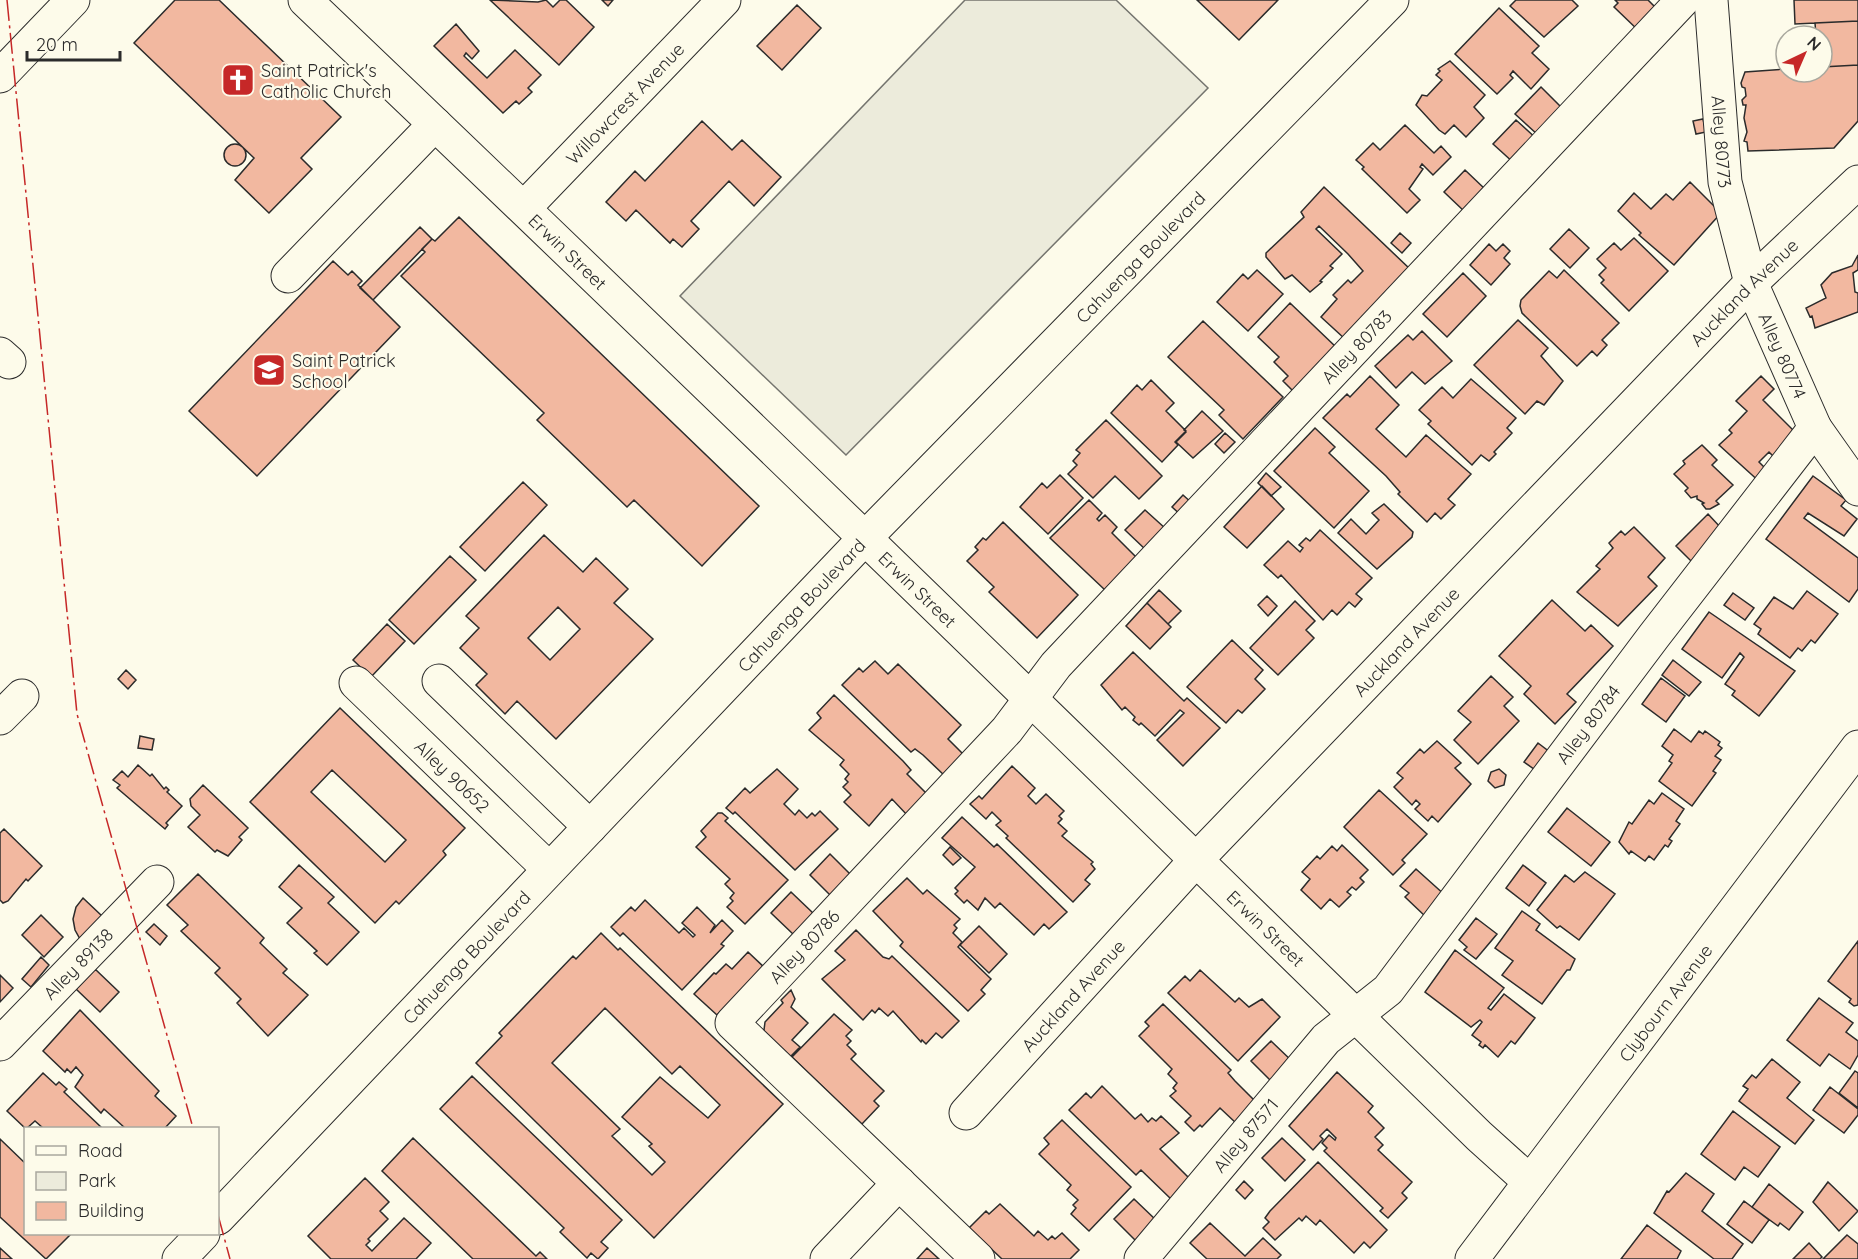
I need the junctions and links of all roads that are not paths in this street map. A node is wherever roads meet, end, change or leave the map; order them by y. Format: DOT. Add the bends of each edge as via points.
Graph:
graph roads {
  1 [pos="73,0"];
  2 [pos="305,0"];
  3 [pos="724,0"];
  4 [pos="1392,0"];
  5 [pos="1683,0"];
  6 [pos="1711,0"];
  7 [pos="0,76"];
  8 [pos="435,124"];
  9 [pos="1858,182"];
  10 [pos="525,207"];
  11 [pos="288,276"];
  12 [pos="1751,283"];
  13 [pos="1815,428"];
  14 [pos="1858,489"];
  15 [pos="865,538"];
  16 [pos="440,681"];
  17 [pos="356,683"];
  18 [pos="1032,698"];
  19 [pos="1858,747"];
  20 [pos="590,827"];
  21 [pos="1195,861"];
  22 [pos="549,869"];
  23 [pos="157,882"];
  24 [pos="1356,1016"];
  25 [pos="0,1044"];
  26 [pos="966,1113"];
  27 [pos="1530,1182"];
  28 [pos="899,1183"];
  29 [pos="219,1217"];
  30 [pos="201,1235"];
  31 [pos="179,1259"];
  32 [pos="827,1259"];
  33 [pos="978,1259"];
  34 [pos="1141,1259"];
  35 [pos="1472,1259"];
  1 -- 7 [label="street"];
  2 -- 8 [label="street, Erwin Street"];
  3 -- 10 [label="street, Willowcrest Avenue"];
  4 -- 15 [label="street, Cahuenga Boulevard"];
  5 -- 18 [label="street, Alley 80783" via="1072,648"];
  6 -- 12 [label="street, Alley 80773" via="1725,182"];
  8 -- 10 [label="street, Erwin Street"];
  8 -- 11 [label="street"];
  9 -- 12 [label="street, Auckland Avenue"];
  10 -- 15 [label="street, Erwin Street"];
  12 -- 13 [label="street, Alley 80774"];
  12 -- 21 [label="street, Auckland Avenue"];
  13 -- 14 [label="street, Alley 80774"];
  13 -- 24 [label="street, Alley 80784" via="1388,990"];
  15 -- 18 [label="street, Erwin Street"];
  15 -- 20 [label="street, Cahuenga Boulevard"];
  16 -- 20 [label="street"];
  17 -- 22 [label="street, Alley 90652"];
  18 -- 21 [label="street, Erwin Street"];
  18 -- 28 [label="street, Alley 80786" via="1007,730 732,1023"];
  19 -- 27 [label="street, Clybourn Avenue"];
  20 -- 22 [label="street, Cahuenga Boulevard"];
  21 -- 24 [label="street, Erwin Street"];
  21 -- 26 [label="street, Auckland Avenue"];
  22 -- 29 [label="street, Cahuenga Boulevard"];
  23 -- 25 [label="street, Alley 89138"];
  24 -- 27 [label="street, Erwin Street"];
  24 -- 34 [label="street, Alley 87571" via="1326,1039"];
  27 -- 35 [label="street, Clybourn Avenue"];
  28 -- 32 [label="street"];
  28 -- 33 [label="street"];
  30 -- 31 [label="street"];
}
